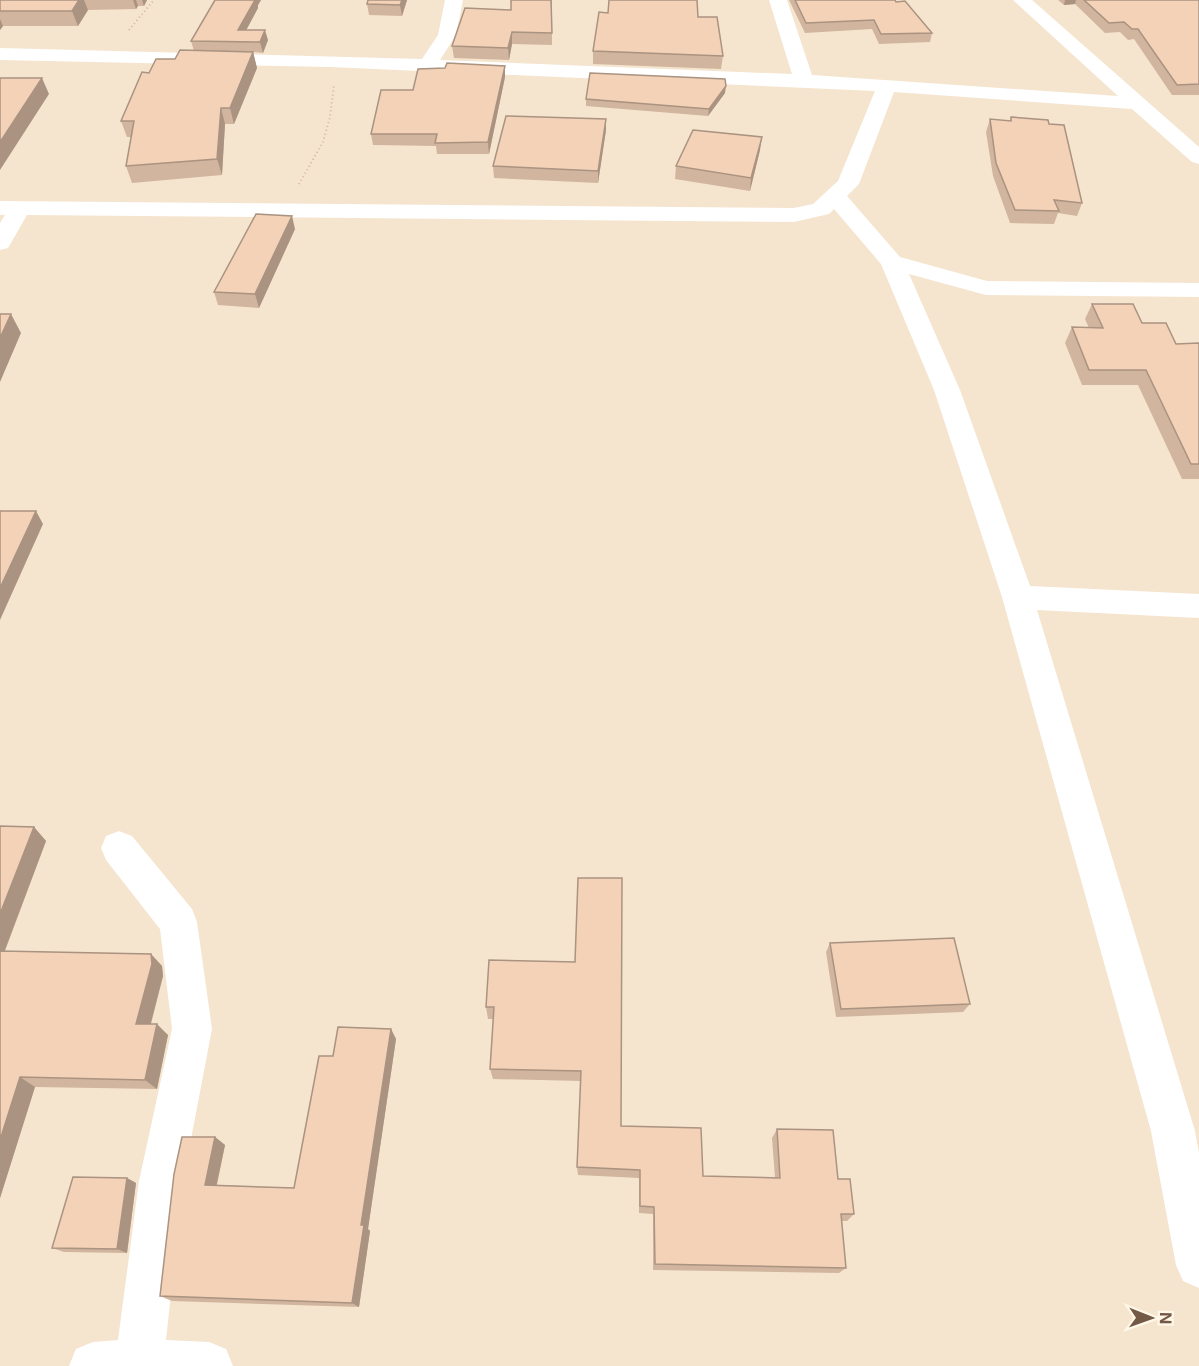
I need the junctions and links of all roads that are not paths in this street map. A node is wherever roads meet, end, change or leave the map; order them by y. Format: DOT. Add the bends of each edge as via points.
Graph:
graph roads {
  1 [pos="454,0"];
  2 [pos="778,0"];
  3 [pos="1022,0"];
  4 [pos="0,54"];
  5 [pos="428,64"];
  6 [pos="804,80"];
  7 [pos="887,84"];
  8 [pos="1137,103"];
  9 [pos="1199,158"];
  10 [pos="836,197"];
  11 [pos="10,209"];
  12 [pos="0,243"];
  13 [pos="892,262"];
  14 [pos="1199,290"];
  15 [pos="1018,597"];
  16 [pos="1199,606"];
  17 [pos="119,848"];
  18 [pos="1199,1265"];
  19 [pos="139,1362"];
  20 [pos="93,1366"];
  21 [pos="209,1366"];
  1 -- 5 [label="street" via="447,35"];
  2 -- 6 [label="street"];
  3 -- 8 [label="street"];
  4 -- 5 [label="street"];
  5 -- 6 [label="street"];
  6 -- 7 [label="street"];
  7 -- 8 [label="street"];
  7 -- 10 [label="street" via="848,184"];
  8 -- 9 [label="street"];
  10 -- 11 [label="street" via="820,209 794,215"];
  10 -- 13 [label="street"];
  11 -- 12 [label="street"];
  13 -- 14 [label="street" via="986,288"];
  13 -- 15 [label="street" via="947,390"];
  15 -- 16 [label="street"];
  15 -- 18 [label="street" via="1173,1131"];
  17 -- 19 [label="street" via="178,922 192,1029 161,1181"];
  19 -- 20 [label="street"];
  19 -- 21 [label="street"];
}
